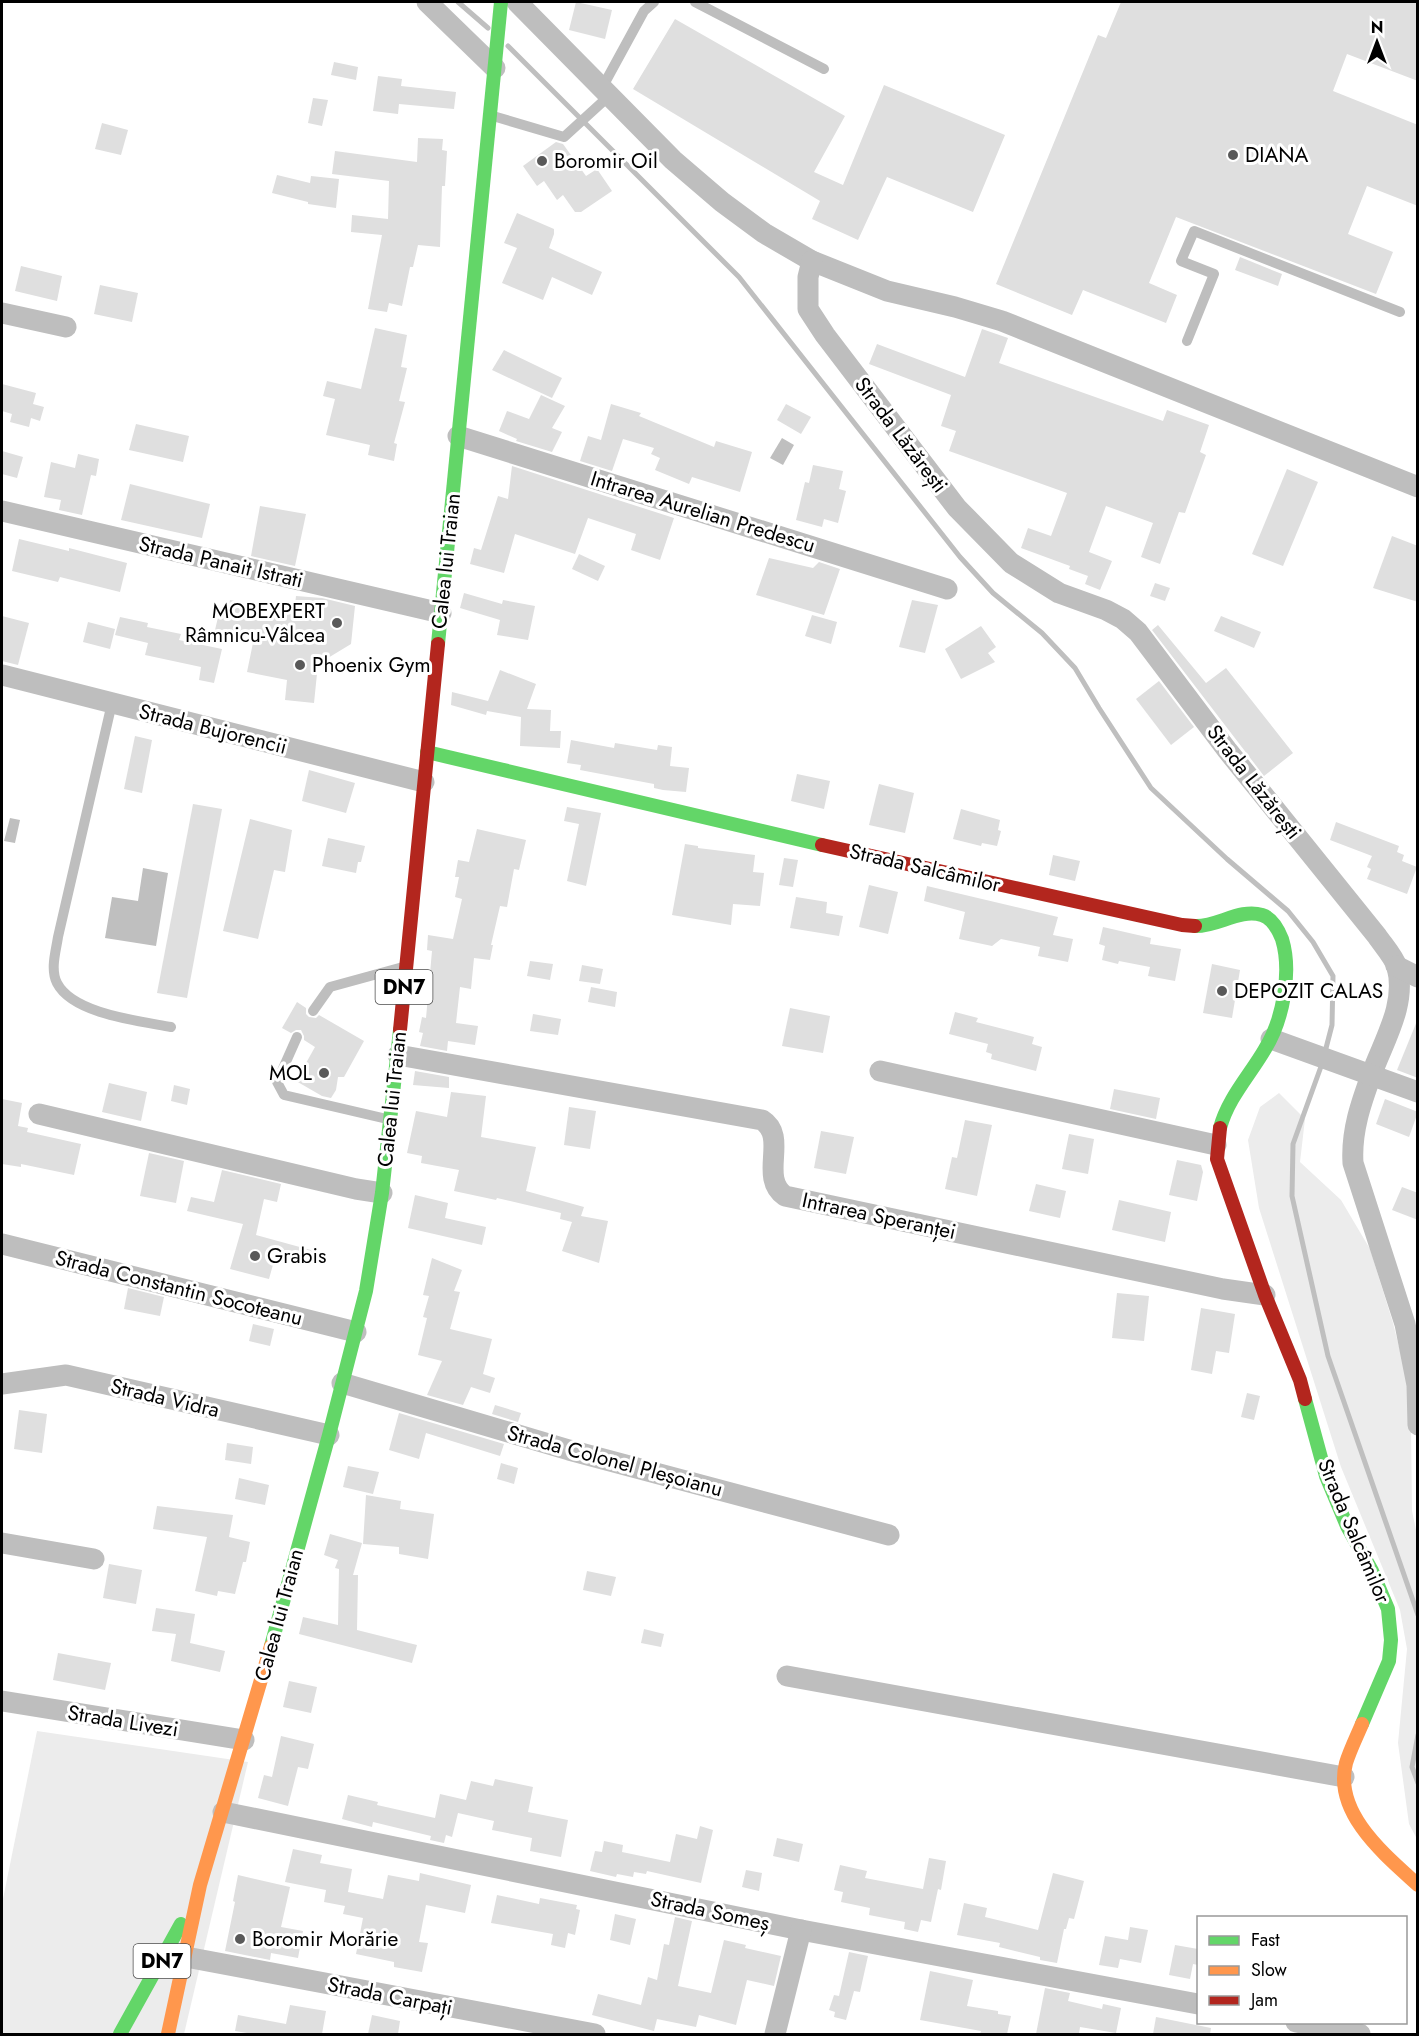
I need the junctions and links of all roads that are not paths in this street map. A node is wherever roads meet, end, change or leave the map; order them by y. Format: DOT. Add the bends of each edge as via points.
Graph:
graph roads {
  1 [pos="427,2"];
  2 [pos="501,2"];
  3 [pos="517,2"];
  4 [pos="654,2"];
  5 [pos="695,2"];
  6 [pos="495,61"];
  7 [pos="824,69"];
  8 [pos="605,92"];
  9 [pos="490,115"];
  10 [pos="812,261"];
  11 [pos="1400,312"];
  12 [pos="2,313"];
  13 [pos="66,327"];
  14 [pos="1187,341"];
  15 [pos="458,436"];
  16 [pos="1418,487"];
  17 [pos="2,511"];
  18 [pos="947,589"];
  19 [pos="441,613"];
  20 [pos="2,675"];
  21 [pos="112,703"];
  22 [pos="428,752"];
  23 [pos="424,783"];
  24 [pos="406,966"];
  25 [pos="1396,966"];
  26 [pos="1418,977"];
  27 [pos="313,1011"];
  28 [pos="171,1027"];
  29 [pos="297,1036"];
  30 [pos="1271,1039"];
  31 [pos="398,1055"];
  32 [pos="880,1071"];
  33 [pos="1371,1074"];
  34 [pos="1418,1092"];
  35 [pos="39,1114"];
  36 [pos="391,1119"];
  37 [pos="1216,1144"];
  38 [pos="382,1193"];
  39 [pos="2,1244"];
  40 [pos="1264,1295"];
  41 [pos="356,1332"];
  42 [pos="342,1383"];
  43 [pos="2,1384"];
  44 [pos="1418,1425"];
  45 [pos="329,1435"];
  46 [pos="889,1535"];
  47 [pos="2,1543"];
  48 [pos="94,1559"];
  49 [pos="788,1676"];
  50 [pos="2,1701"];
  51 [pos="244,1740"];
  52 [pos="1344,1778"];
  53 [pos="223,1812"];
  54 [pos="201,1885"];
  55 [pos="1418,1885"];
  56 [pos="801,1930"];
  57 [pos="186,1957"];
  58 [pos="1197,2004"];
  59 [pos="1307,2024"];
  60 [pos="120,2034"];
  61 [pos="168,2034"];
  62 [pos="595,2034"];
  63 [pos="775,2034"];
  64 [pos="1360,2034"];
  1 -- 6 [label="street"];
  2 -- 6 [label="main road, Calea lui Traian / DN7"];
  3 -- 8 [label="street"];
  4 -- 8 [label="lane" via="644,11"];
  5 -- 7 [label="lane"];
  6 -- 9 [label="main road, Calea lui Traian / DN7"];
  8 -- 9 [label="lane" via="593,112 564,137"];
  8 -- 10 [label="street" via="722,202"];
  9 -- 15 [label="main road, Calea lui Traian / DN7"];
  10 -- 16 [label="street" via="887,291 1002,321"];
  10 -- 25 [label="street, Strada Lăzărești" via="808,309 946,495 1011,562 1059,593 1123,619 1138,632 1377,936"];
  11 -- 14 [label="lane" via="1194,231 1181,261 1214,274"];
  12 -- 13 [label="street"];
  15 -- 18 [label="street, Intrarea Aurelian Predescu"];
  15 -- 19 [label="main road, Calea lui Traian / DN7"];
  17 -- 19 [label="street, Strada Panait Istrati"];
  19 -- 22 [label="main road, Calea lui Traian / DN7"];
  20 -- 21 [label="street, Strada Bujorencii"];
  21 -- 23 [label="street, Strada Bujorencii"];
  21 -- 28 [label="lane" via="58,937 56,981 78,1002 129,1019"];
  22 -- 23 [label="main road, Calea lui Traian / DN7"];
  22 -- 30 [label="main road, Strada Salcâmilor" via="1182,926 1208,926 1239,915 1260,914 1273,922 1285,951 1286,977"];
  23 -- 24 [label="main road, Calea lui Traian / DN7"];
  24 -- 27 [label="lane" via="330,987"];
  24 -- 31 [label="main road, Calea lui Traian / DN7"];
  25 -- 26 [label="street"];
  25 -- 33 [label="street, Strada Lăzărești" via="1399,993 1395,1017"];
  29 -- 36 [label="lane" via="277,1082 284,1095"];
  30 -- 33 [label="street"];
  30 -- 37 [label="main road" via="1224,1114"];
  31 -- 36 [label="main road, Calea lui Traian / DN7"];
  31 -- 40 [label="street, Intrarea Speranței" via="762,1120 773,1133 773,1180 777,1191 785,1196"];
  32 -- 37 [label="street"];
  33 -- 34 [label="street"];
  33 -- 44 [label="street, Strada Lăzărești" via="1357,1116 1353,1163 1405,1324 1417,1385"];
  35 -- 38 [label="street, Calea lui Traian"];
  36 -- 38 [label="main road, Calea lui Traian / DN7"];
  37 -- 40 [label="main road" via="1217,1159"];
  38 -- 41 [label="main road, Calea lui Traian / DN7"];
  39 -- 41 [label="street, Strada Constantin Socoteanu"];
  40 -- 52 [label="main road, Strada Salcâmilor" via="1300,1380 1326,1476 1388,1609 1389,1661 1355,1739"];
  41 -- 42 [label="main road, Calea lui Traian / DN7"];
  42 -- 45 [label="main road, Calea lui Traian / DN7"];
  42 -- 46 [label="street, Strada Colonel Pleșoianu" via="569,1450"];
  43 -- 45 [label="street, Strada Vidra" via="66,1375"];
  45 -- 51 [label="main road, Calea lui Traian / DN7"];
  47 -- 48 [label="street"];
  49 -- 52 [label="street"];
  50 -- 51 [label="street, Strada Livezi"];
  51 -- 53 [label="main road, Calea lui Traian / DN7"];
  52 -- 55 [label="main road, Strada Salcâmilor" via="1346,1796 1357,1819"];
  53 -- 54 [label="main road, Calea lui Traian / DN7"];
  53 -- 56 [label="street, Strada Someș"];
  54 -- 57 [label="main road, Calea lui Traian / DN7"];
  54 -- 60 [label="main road, DN7"];
  56 -- 58 [label="street, Strada Someș"];
  56 -- 63 [label="street"];
  57 -- 61 [label="main road, Calea lui Traian / DN7"];
  57 -- 62 [label="street, Strada Carpați"];
  59 -- 64 [label="street"];
}
